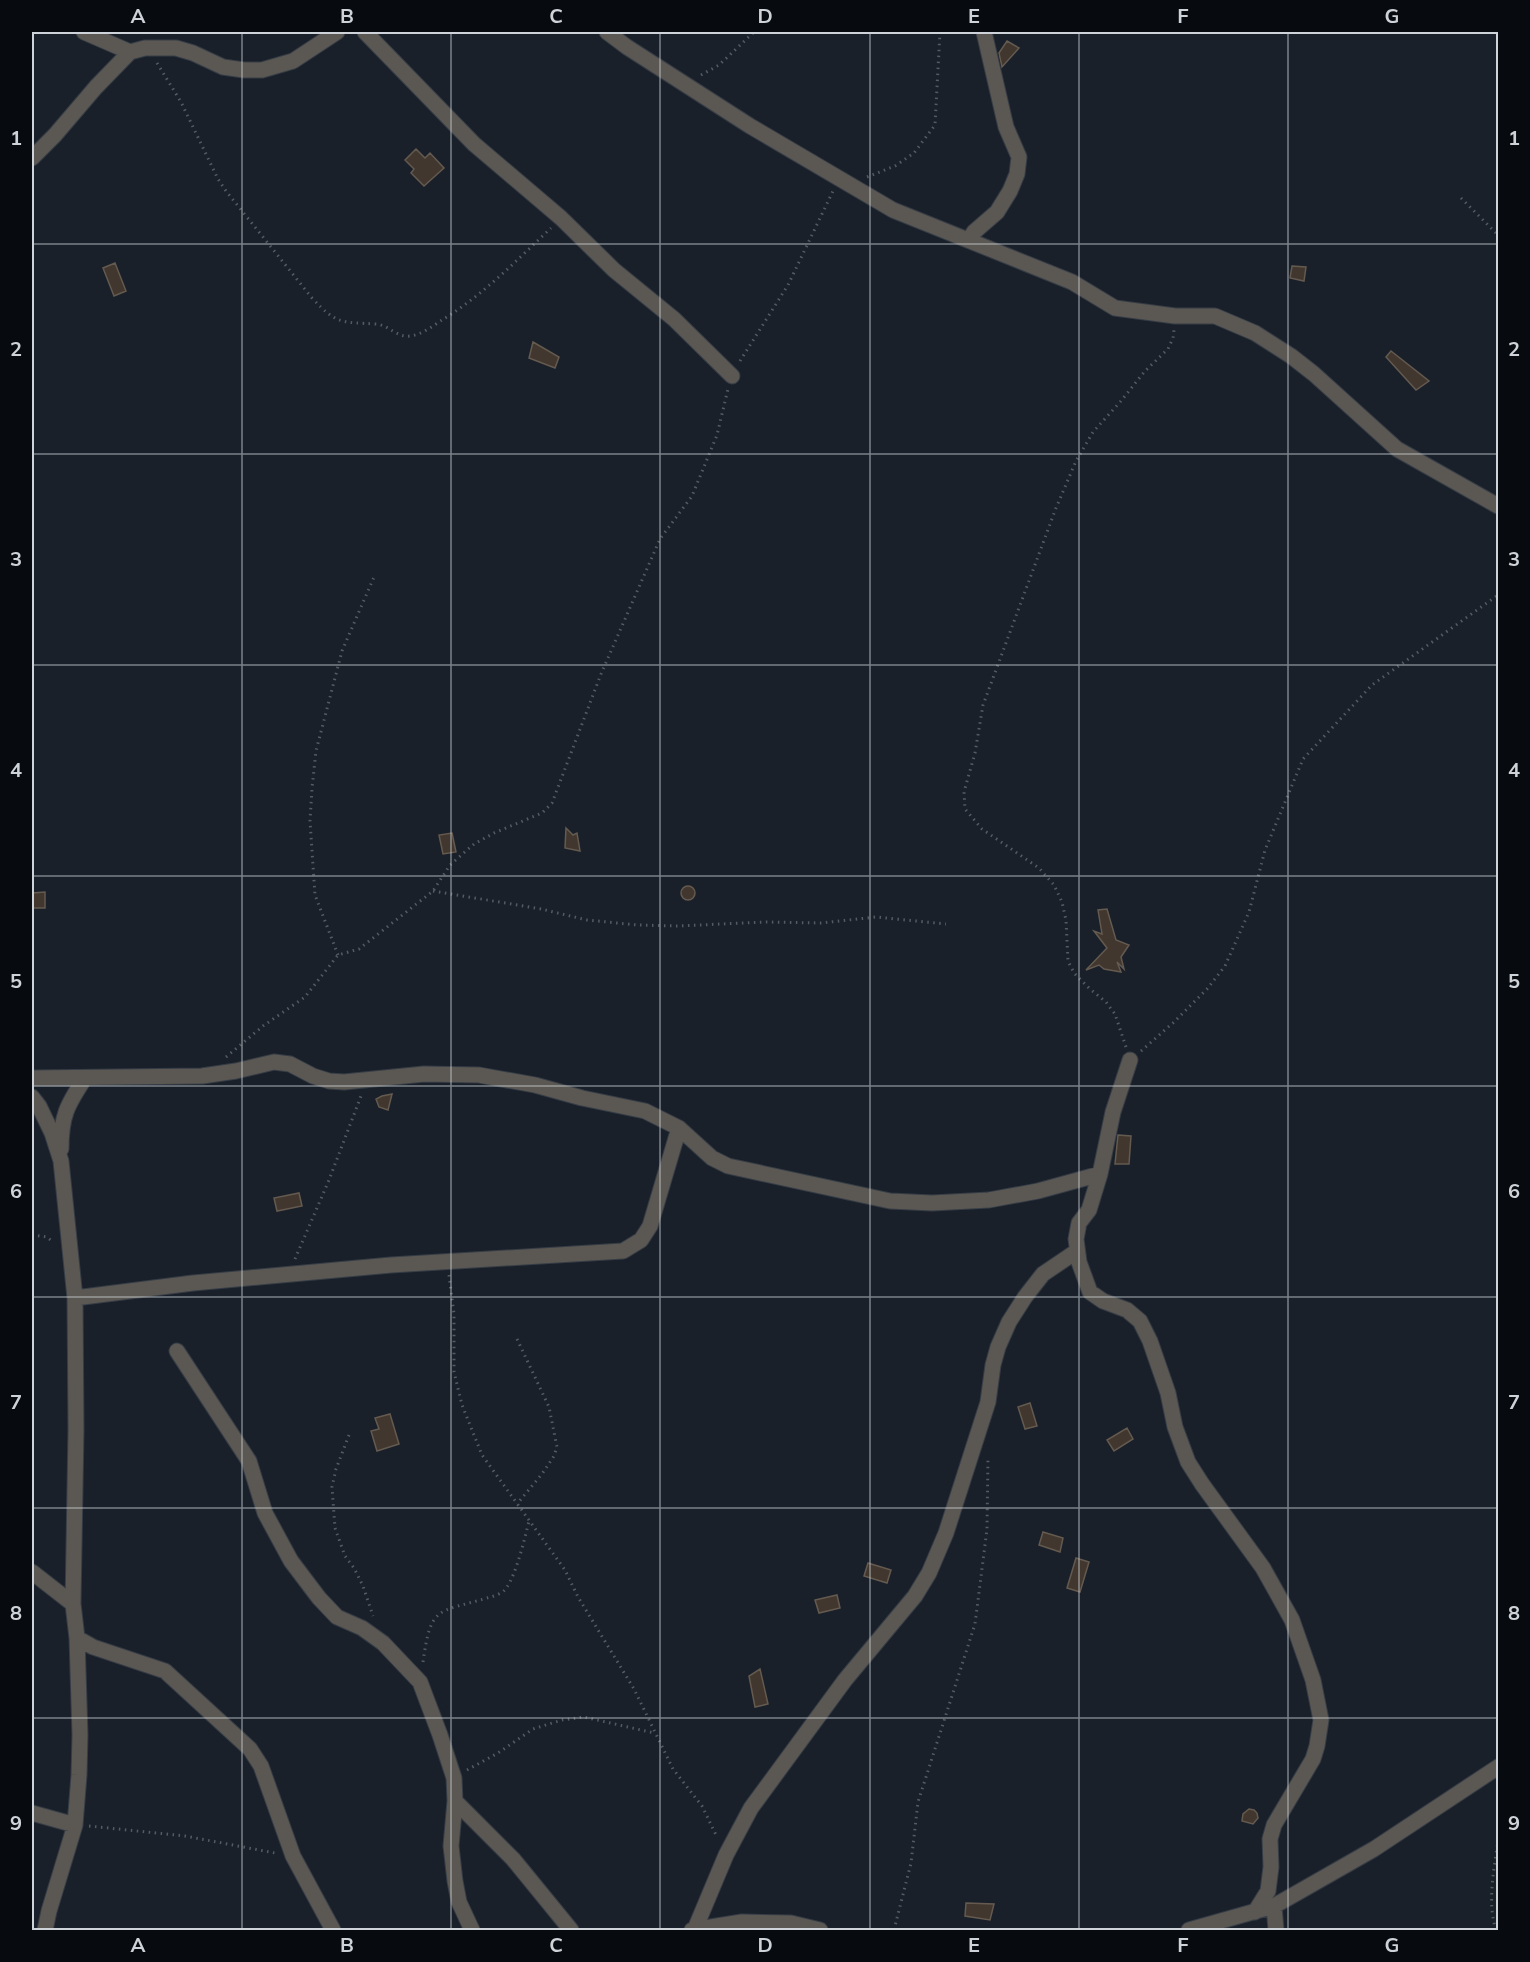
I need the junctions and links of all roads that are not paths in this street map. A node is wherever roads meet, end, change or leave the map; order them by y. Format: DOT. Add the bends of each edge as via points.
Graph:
graph roads {
  1 [pos="84,32"];
  2 [pos="337,32"];
  3 [pos="365,32"];
  4 [pos="607,32"];
  5 [pos="984,32"];
  6 [pos="138,50"];
  7 [pos="32,158"];
  8 [pos="969,240"];
  9 [pos="732,376"];
  10 [pos="1498,506"];
  11 [pos="1130,1060"];
  12 [pos="32,1078"];
  13 [pos="85,1078"];
  14 [pos="32,1097"];
  15 [pos="679,1128"];
  16 [pos="61,1161"];
  17 [pos="1100,1174"];
  18 [pos="1077,1251"];
  19 [pos="75,1298"];
  20 [pos="177,1352"];
  21 [pos="32,1572"];
  22 [pos="73,1604"];
  23 [pos="77,1638"];
  24 [pos="1498,1767"];
  25 [pos="455,1801"];
  26 [pos="32,1814"];
  27 [pos="75,1825"];
  28 [pos="1274,1906"];
  29 [pos="1255,1912"];
  30 [pos="45,1930"];
  31 [pos="333,1930"];
  32 [pos="472,1930"];
  33 [pos="572,1930"];
  34 [pos="693,1930"];
  35 [pos="820,1930"];
  36 [pos="1189,1930"];
  37 [pos="1276,1930"];
  1 -- 6 [label="street"];
  2 -- 6 [label="street" via="293,61 262,70 224,67 176,48"];
  3 -- 9 [label="street" via="474,144 674,319"];
  4 -- 8 [label="street" via="844,182 893,210"];
  5 -- 8 [label="street" via="1006,128 1019,157 1010,191 997,212"];
  6 -- 7 [label="street" via="96,87"];
  8 -- 10 [label="street" via="1072,282 1115,308 1175,316 1215,316 1255,333 1314,374 1397,449"];
  11 -- 17 [label="street" via="1113,1112"];
  12 -- 13 [label="street"];
  13 -- 15 [label="street" via="208,1075 281,1062 329,1081 344,1082 424,1074 479,1075 645,1111"];
  13 -- 16 [label="street" via="64,1113"];
  14 -- 16 [label="street" via="52,1133"];
  15 -- 17 [label="street" via="712,1158 729,1166 890,1201 989,1200"];
  15 -- 19 [label="street" via="650,1226 641,1240 623,1251 194,1282"];
  16 -- 19 [label="street"];
  17 -- 18 [label="street" via="1089,1210 1079,1223"];
  18 -- 29 [label="street" via="1090,1292 1140,1321 1165,1383 1188,1462 1263,1568 1292,1620 1313,1680 1321,1720 1317,1746 1274,1825 1268,1891"];
  18 -- 34 [label="street" via="1043,1274 1005,1330 993,1365 988,1402 946,1533 929,1573 751,1808"];
  19 -- 22 [label="street"];
  20 -- 25 [label="street" via="249,1461 265,1513 291,1561 337,1617 383,1643 420,1682 454,1778"];
  21 -- 22 [label="street"];
  22 -- 23 [label="street"];
  23 -- 27 [label="street" via="80,1735"];
  23 -- 31 [label="street" via="165,1671 250,1749 261,1766 293,1856"];
  24 -- 28 [label="street" via="1374,1849"];
  25 -- 32 [label="street" via="451,1846 454,1881"];
  25 -- 33 [label="street" via="513,1859"];
  26 -- 27 [label="street"];
  27 -- 30 [label="street"];
  28 -- 29 [label="street"];
  28 -- 37 [label="street"];
  29 -- 36 [label="street"];
  34 -- 35 [label="street" via="742,1922 791,1923"];
}
